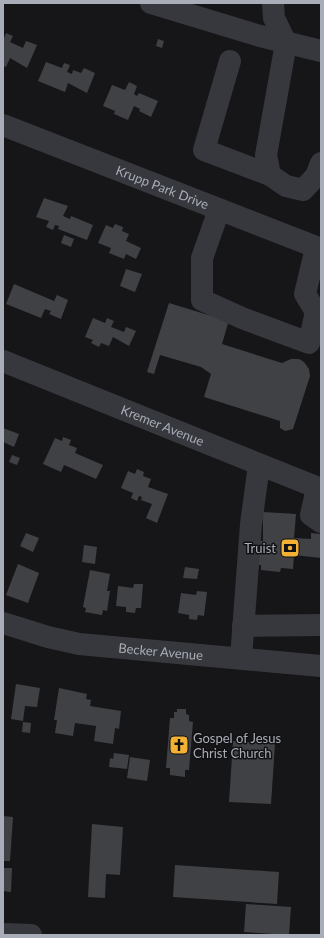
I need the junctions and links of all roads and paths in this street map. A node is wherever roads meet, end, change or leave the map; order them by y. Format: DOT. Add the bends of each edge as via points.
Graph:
graph roads {
  1 [pos="151,3"];
  2 [pos="274,3"];
  3 [pos="286,43"];
  4 [pos="321,51"];
  5 [pos="230,60"];
  6 [pos="3,125"];
  7 [pos="321,163"];
  8 [pos="270,175"];
  9 [pos="219,210"];
  10 [pos="318,248"];
  11 [pos="3,361"];
  12 [pos="259,465"];
  13 [pos="319,489"];
  14 [pos="321,522"];
  15 [pos="3,623"];
  16 [pos="321,625"];
  17 [pos="243,626"];
  18 [pos="241,658"];
  19 [pos="321,666"];
  20 [pos="3,934"];
  21 [pos="31,935"];
  1 -- 3 [label="street"];
  2 -- 3 [label="street" via="274,18"];
  3 -- 4 [label="street"];
  3 -- 8 [label="street" via="266,155"];
  5 -- 8 [label="street" via="204,150"];
  6 -- 9 [label="street, Krupp Park Drive"];
  7 -- 8 [label="street" via="316,176 303,190 286,186"];
  9 -- 10 [label="street, Krupp Park Drive"];
  9 -- 10 [label="street" via="202,258 202,300 309,343 316,312 305,294"];
  11 -- 12 [label="street, Kremer Avenue"];
  12 -- 13 [label="street, Kremer Avenue"];
  12 -- 17 [label="street" via="251,524"];
  13 -- 14 [label="street" via="311,515"];
  15 -- 18 [label="street, Becker Avenue" via="80,644"];
  16 -- 17 [label="street"];
  17 -- 18 [label="street"];
  18 -- 19 [label="street, Becker Avenue"];
  20 -- 21 [label="street"];
}
